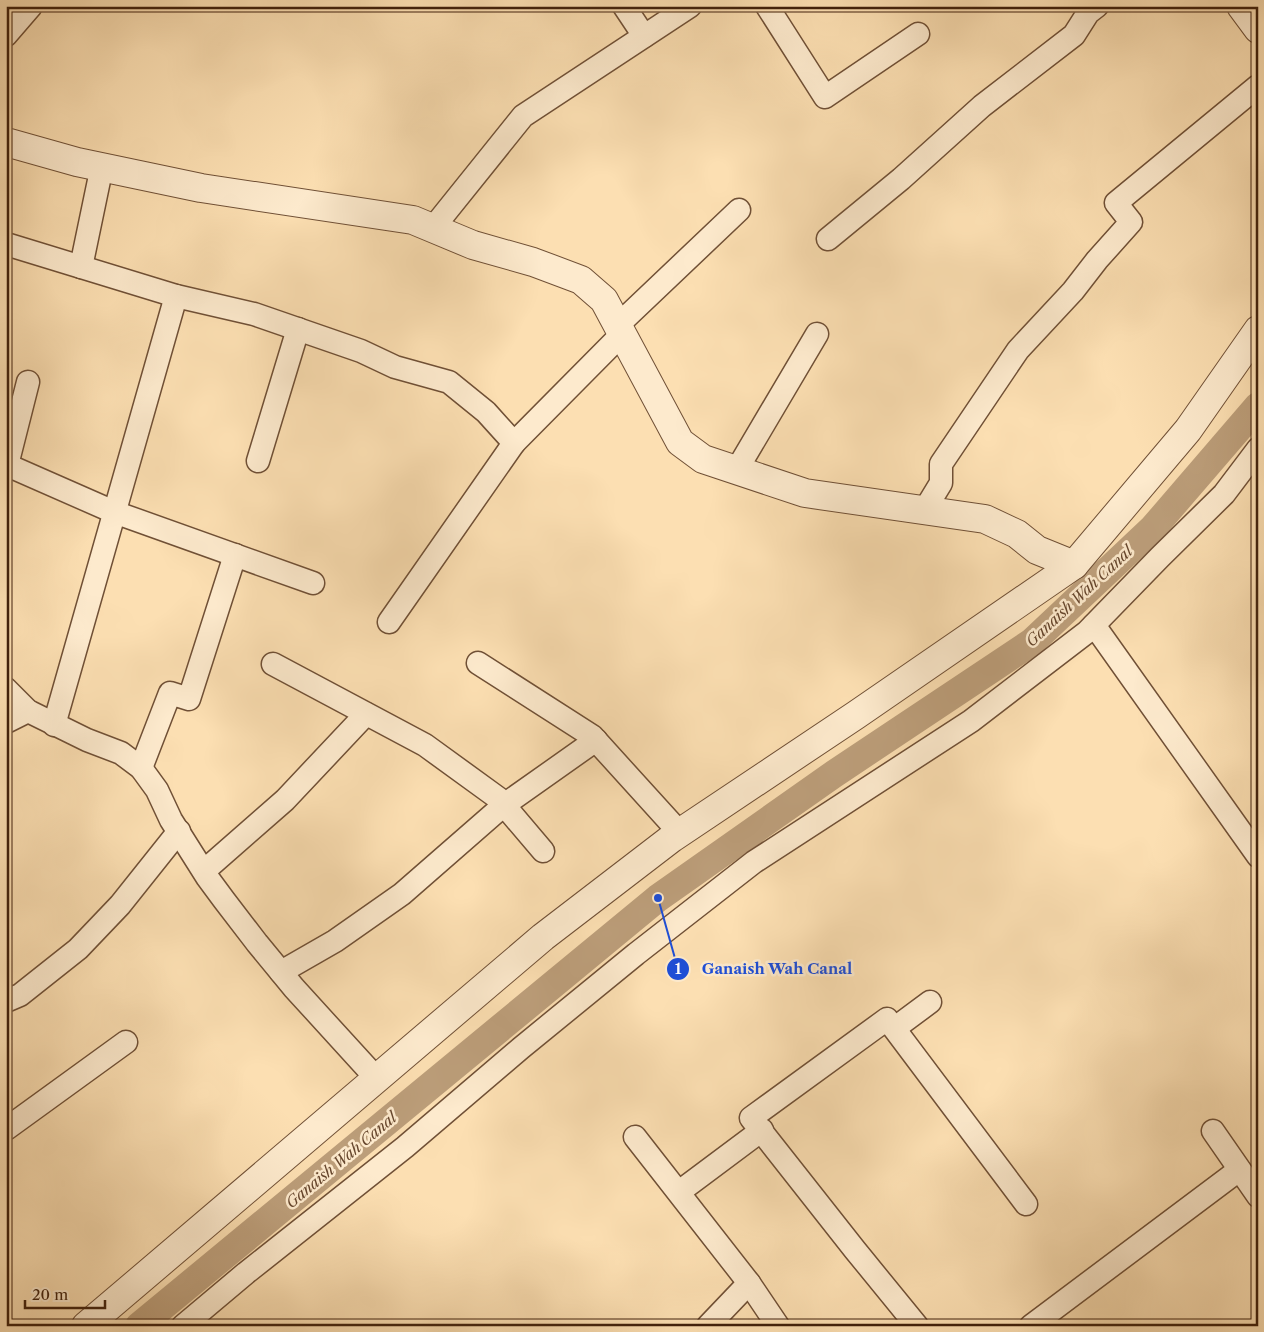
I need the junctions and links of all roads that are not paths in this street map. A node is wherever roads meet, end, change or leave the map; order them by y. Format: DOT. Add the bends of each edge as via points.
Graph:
graph roads {
  1 [pos="31,6"];
  2 [pos="624,6"];
  3 [pos="690,6"];
  4 [pos="767,6"];
  5 [pos="1241,6"];
  6 [pos="1089,8"];
  7 [pos="1258,29"];
  8 [pos="918,34"];
  9 [pos="6,35"];
  10 [pos="644,36"];
  11 [pos="1258,86"];
  12 [pos="6,142"];
  13 [pos="102,166"];
  14 [pos="739,210"];
  15 [pos="433,228"];
  16 [pos="828,239"];
  17 [pos="6,244"];
  18 [pos="81,267"];
  19 [pos="176,296"];
  20 [pos="298,329"];
  21 [pos="621,329"];
  22 [pos="1258,330"];
  23 [pos="817,334"];
  24 [pos="28,382"];
  25 [pos="514,443"];
  26 [pos="1258,449"];
  27 [pos="258,461"];
  28 [pos="7,465"];
  29 [pos="6,468"];
  30 [pos="736,471"];
  31 [pos="924,511"];
  32 [pos="114,512"];
  33 [pos="235,555"];
  34 [pos="1074,565"];
  35 [pos="313,583"];
  36 [pos="388,622"];
  37 [pos="1094,625"];
  38 [pos="478,663"];
  39 [pos="273,664"];
  40 [pos="6,689"];
  41 [pos="28,711"];
  42 [pos="366,714"];
  43 [pos="6,722"];
  44 [pos="54,725"];
  45 [pos="596,740"];
  46 [pos="141,768"];
  47 [pos="504,805"];
  48 [pos="179,832"];
  49 [pos="680,833"];
  50 [pos="543,851"];
  51 [pos="1258,856"];
  52 [pos="204,871"];
  53 [pos="281,972"];
  54 [pos="6,1001"];
  55 [pos="930,1002"];
  56 [pos="895,1028"];
  57 [pos="126,1042"];
  58 [pos="377,1079"];
  59 [pos="6,1129"];
  60 [pos="762,1130"];
  61 [pos="1212,1131"];
  62 [pos="635,1137"];
  63 [pos="1239,1170"];
  64 [pos="679,1192"];
  65 [pos="1258,1196"];
  66 [pos="1026,1204"];
  67 [pos="749,1283"];
  68 [pos="86,1326"];
  69 [pos="183,1326"];
  70 [pos="708,1326"];
  71 [pos="778,1326"];
  72 [pos="918,1326"];
  73 [pos="1031,1326"];
  1 -- 9 [label="street"];
  2 -- 10 [label="street"];
  3 -- 10 [label="street"];
  4 -- 8 [label="street" via="825,97"];
  5 -- 7 [label="street"];
  6 -- 16 [label="street" via="1074,35 982,106"];
  10 -- 15 [label="street" via="523,116"];
  11 -- 31 [label="street" via="1116,203 1131,222 1018,350 941,464 941,483"];
  12 -- 13 [label="street"];
  13 -- 15 [label="street" via="211,189 413,220"];
  13 -- 18 [label="street"];
  14 -- 21 [label="street"];
  15 -- 21 [label="street" via="473,245 581,280 604,300"];
  17 -- 18 [label="street"];
  18 -- 19 [label="street"];
  19 -- 20 [label="street" via="254,314"];
  19 -- 32 [label="street"];
  20 -- 25 [label="street" via="395,366 449,382 486,412"];
  20 -- 27 [label="street"];
  21 -- 25 [label="street"];
  21 -- 30 [label="street" via="680,442 703,460"];
  22 -- 34 [label="street" via="1188,430"];
  23 -- 30 [label="street"];
  24 -- 28 [label="street"];
  25 -- 36 [label="street"];
  26 -- 37 [label="street" via="1224,494"];
  28 -- 29 [label="street"];
  28 -- 32 [label="street"];
  30 -- 31 [label="street" via="805,493"];
  31 -- 34 [label="street" via="985,519 1017,534 1036,550"];
  32 -- 33 [label="street"];
  32 -- 44 [label="street"];
  33 -- 35 [label="street"];
  33 -- 46 [label="street" via="189,699 170,693"];
  34 -- 49 [label="street"];
  37 -- 51 [label="street"];
  37 -- 69 [label="street" via="971,721 754,862 628,960 405,1147"];
  38 -- 45 [label="street"];
  39 -- 42 [label="street"];
  40 -- 41 [label="street"];
  41 -- 43 [label="street"];
  41 -- 44 [label="street"];
  42 -- 47 [label="street" via="426,745"];
  42 -- 52 [label="street" via="286,800"];
  44 -- 46 [label="street" via="121,753"];
  45 -- 47 [label="street"];
  45 -- 49 [label="street"];
  46 -- 48 [label="street" via="157,790"];
  47 -- 50 [label="street"];
  47 -- 53 [label="street" via="402,894 335,941"];
  48 -- 52 [label="street"];
  48 -- 54 [label="street" via="78,949 20,995"];
  49 -- 58 [label="street" via="543,937"];
  52 -- 53 [label="street"];
  53 -- 58 [label="street"];
  55 -- 56 [label="street"];
  56 -- 60 [label="street" via="888,1018 752,1118"];
  56 -- 66 [label="street"];
  57 -- 59 [label="street"];
  58 -- 68 [label="street"];
  60 -- 64 [label="street"];
  60 -- 72 [label="street"];
  61 -- 63 [label="street"];
  62 -- 64 [label="street"];
  63 -- 65 [label="street"];
  63 -- 73 [label="street"];
  64 -- 67 [label="street"];
  67 -- 70 [label="street"];
  67 -- 71 [label="street"];
}
